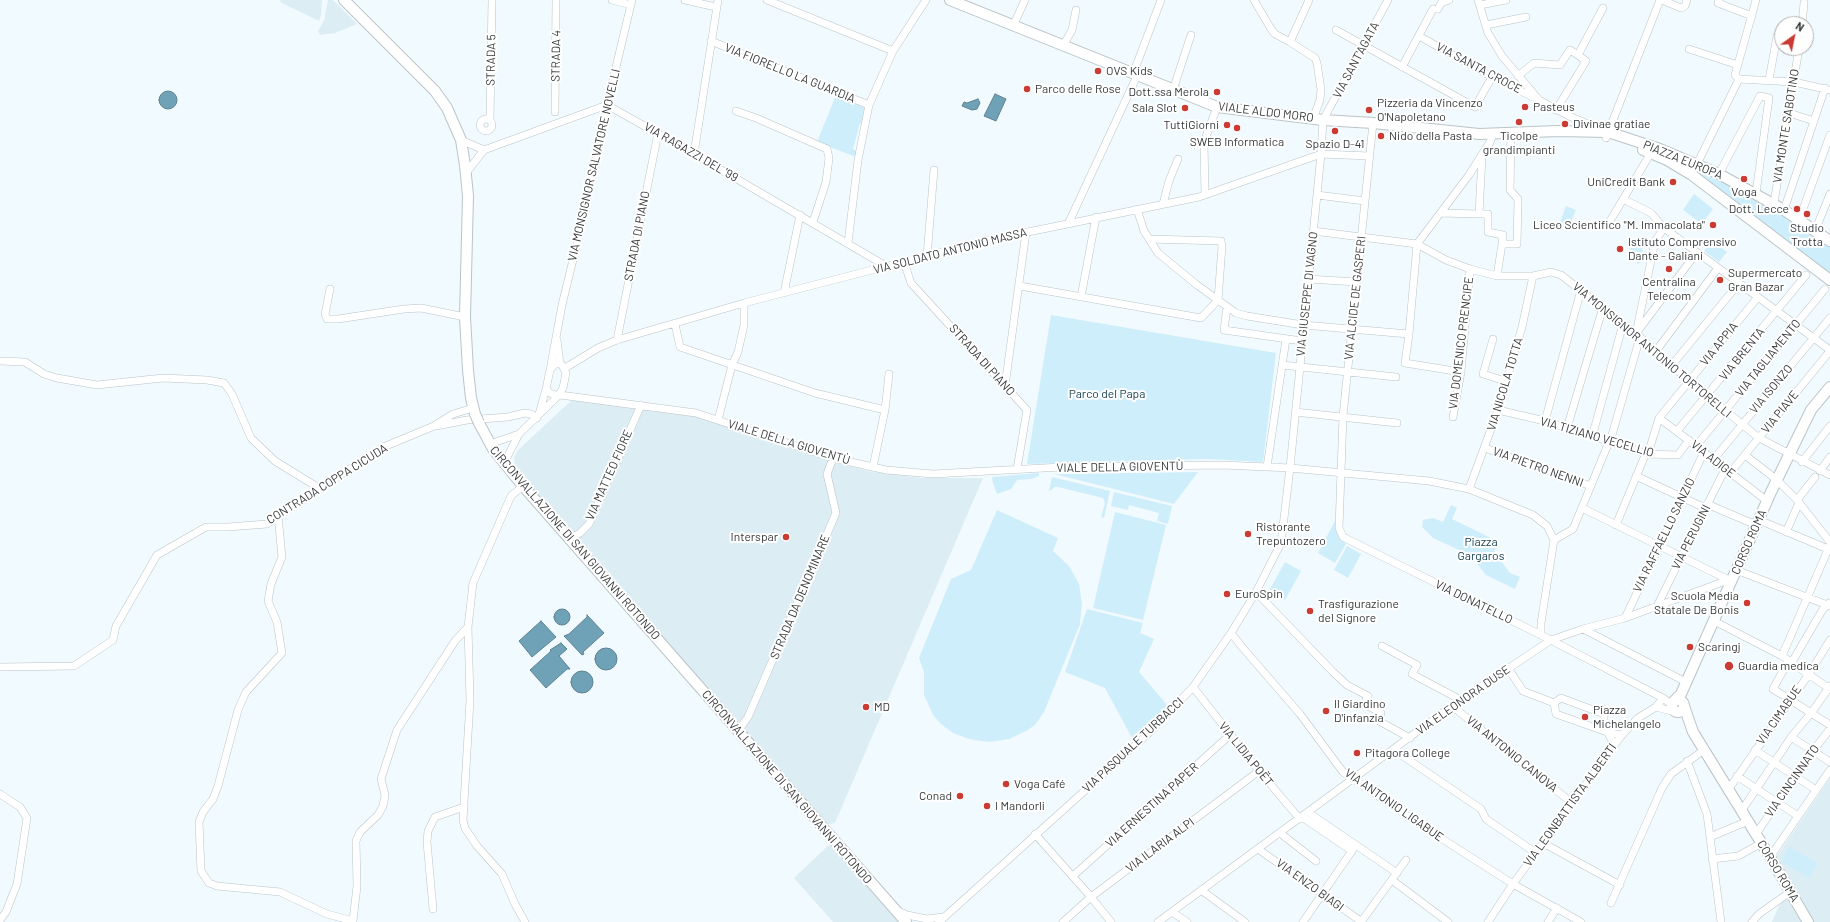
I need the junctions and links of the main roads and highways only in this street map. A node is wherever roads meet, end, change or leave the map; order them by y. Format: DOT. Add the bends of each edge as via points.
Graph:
graph roads {
  1 [pos="344,0"];
  2 [pos="950,0"];
  3 [pos="1577,132"];
  4 [pos="1607,135"];
  5 [pos="1684,164"];
  6 [pos="1830,241"];
  7 [pos="1827,285"];
  8 [pos="1830,387"];
  9 [pos="906,922"];
  10 [pos="1808,922"];
  1 -- 9 [label="main road, CIRCONVALLAZIONE DI SAN GIOVANNI ROTONDO" via="435,91 447,108 461,140 468,211 465,317 469,383 476,415 490,444 569,539"];
  2 -- 3 [label="main road, VIALE ALDO MORO" via="1217,107 1438,131 1493,134"];
  3 -- 4 [label="main road, PIAZZA EUROPA"];
  4 -- 5 [label="main road, PIAZZA EUROPA"];
  4 -- 5 [label="main road, PIAZZA EUROPA" via="1660,149"];
  5 -- 6 [label="main road, PIAZZA EUROPA" via="1697,164 1756,193"];
  5 -- 7 [label="main road, PIAZZA EUROPA" via="1692,175"];
  8 -- 10 [label="main road, CORSO ROMA" via="1811,410 1757,522 1686,682 1678,709 1742,810"];
}
